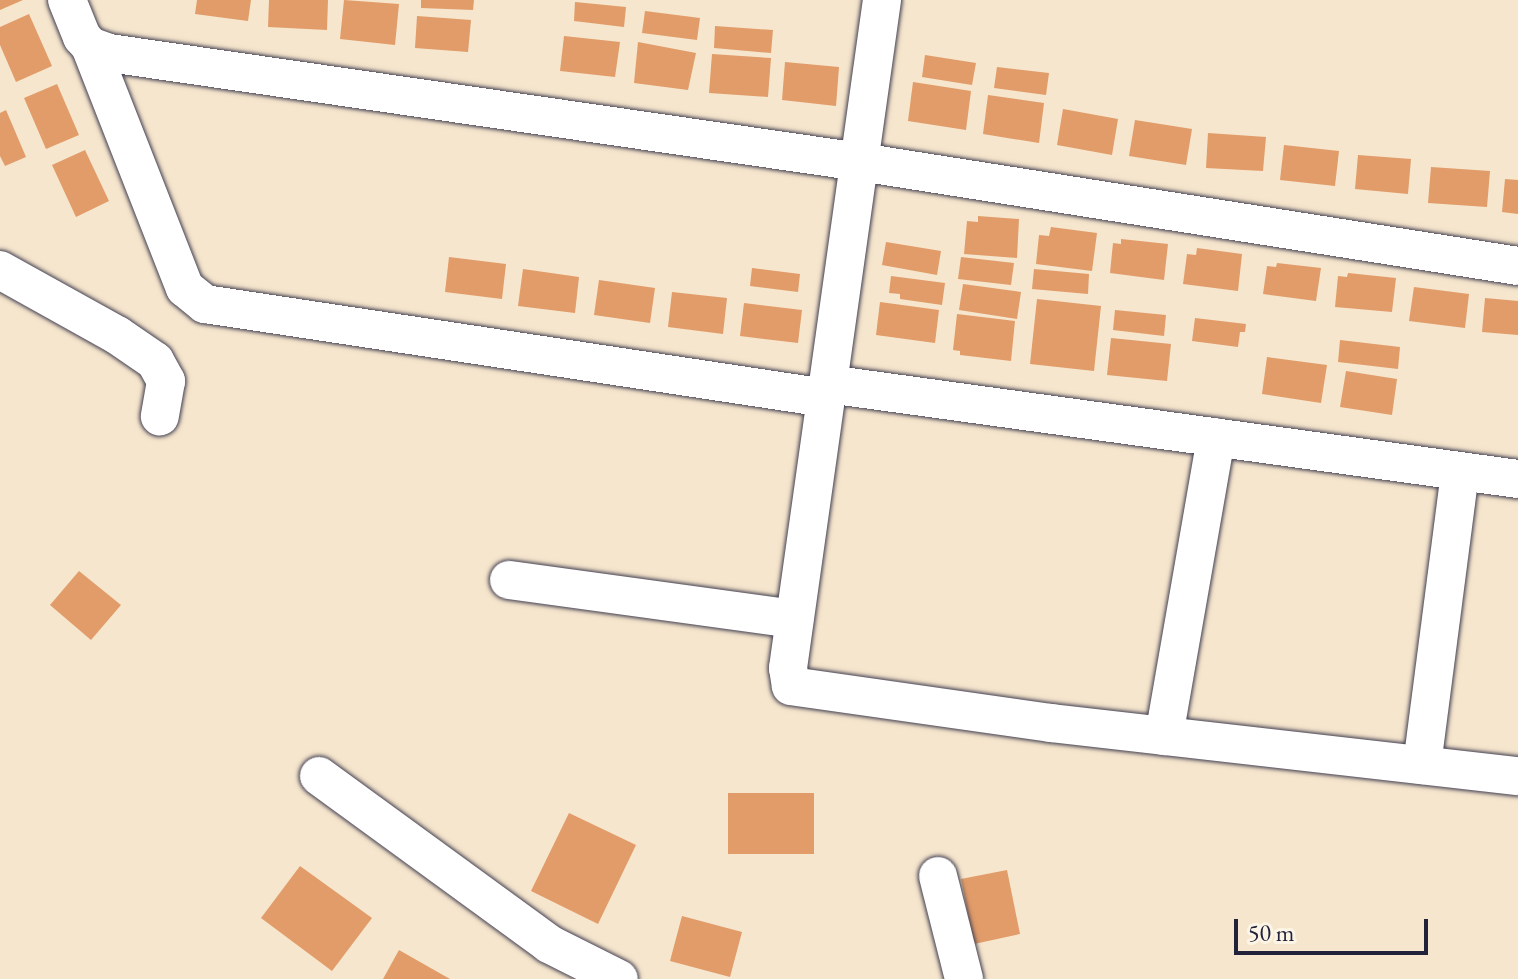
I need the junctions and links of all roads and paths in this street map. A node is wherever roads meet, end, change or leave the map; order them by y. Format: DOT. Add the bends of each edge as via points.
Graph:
graph roads {
  1 [pos="67,0"];
  2 [pos="882,0"];
  3 [pos="90,46"];
  4 [pos="860,162"];
  5 [pos="1518,266"];
  6 [pos="0,270"];
  7 [pos="827,391"];
  8 [pos="160,416"];
  9 [pos="1216,437"];
  10 [pos="1460,471"];
  11 [pos="1518,479"];
  12 [pos="509,580"];
  13 [pos="794,619"];
  14 [pos="1164,736"];
  15 [pos="1422,765"];
  16 [pos="319,776"];
  17 [pos="1518,776"];
  18 [pos="938,876"];
  19 [pos="619,979"];
  20 [pos="964,979"];
  1 -- 3 [label="street"];
  2 -- 4 [label="street"];
  3 -- 4 [label="street" via="109,53"];
  3 -- 7 [label="street" via="185,288 205,304"];
  4 -- 5 [label="street"];
  4 -- 7 [label="street"];
  6 -- 8 [label="street" via="155,361 166,381"];
  7 -- 9 [label="street"];
  7 -- 13 [label="street"];
  9 -- 10 [label="street"];
  9 -- 14 [label="street"];
  10 -- 11 [label="street"];
  10 -- 15 [label="street"];
  12 -- 13 [label="street"];
  13 -- 14 [label="street" via="787,675 797,689"];
  14 -- 15 [label="street"];
  15 -- 17 [label="street"];
  16 -- 19 [label="street" via="549,944"];
  18 -- 20 [label="street"];
}
